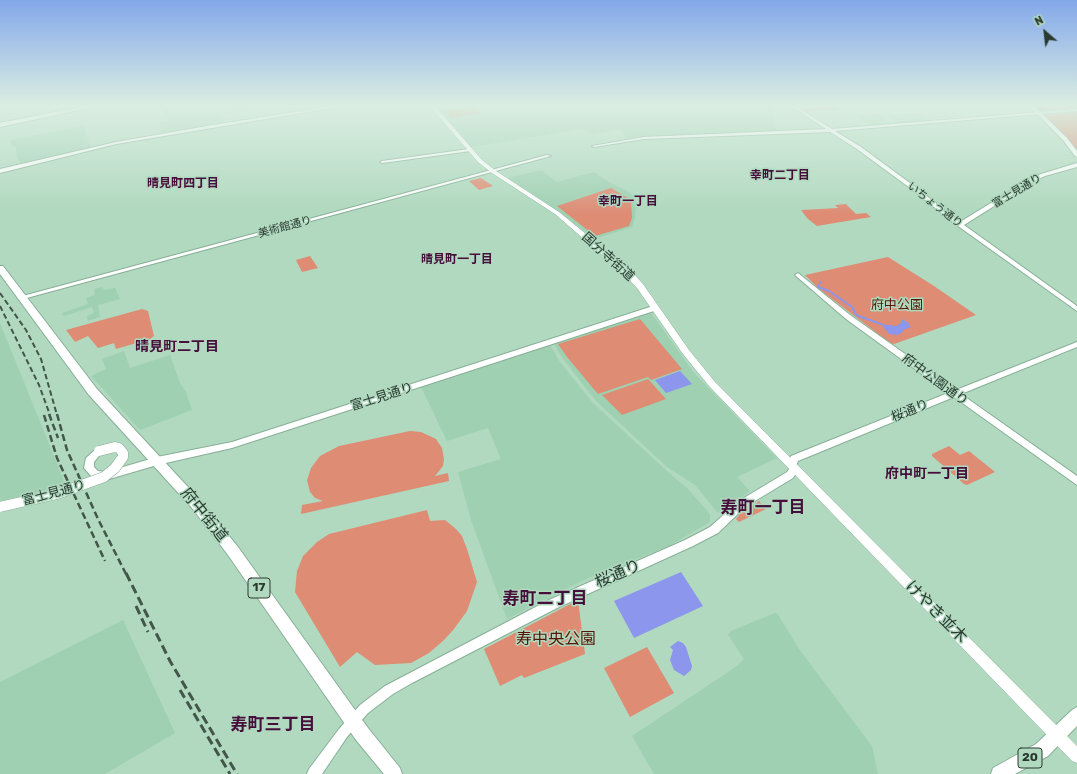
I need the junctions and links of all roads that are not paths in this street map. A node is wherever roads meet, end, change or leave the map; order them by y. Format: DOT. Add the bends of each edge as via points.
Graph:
graph roads {
  1 [pos="127,141"];
  2 [pos="462,141"];
  3 [pos="622,141"];
  4 [pos="848,141"];
  5 [pos="1067,141"];
  6 [pos="594,146"];
  7 [pos="469,150"];
  8 [pos="1077,155"];
  9 [pos="549,156"];
  10 [pos="382,162"];
  11 [pos="1077,165"];
  12 [pos="0,171"];
  13 [pos="494,172"];
  14 [pos="960,226"];
  15 [pos="0,268"];
  16 [pos="798,275"];
  17 [pos="21,298"];
  18 [pos="655,308"];
  19 [pos="1077,309"];
  20 [pos="1077,344"];
  21 [pos="954,394"];
  22 [pos="157,461"];
  23 [pos="793,467"];
  24 [pos="1077,481"];
  25 [pos="0,507"];
  26 [pos="1077,715"];
  27 [pos="354,720"];
  28 [pos="1057,735"];
  29 [pos="1077,756"];
  30 [pos="314,774"];
  31 [pos="394,774"];
  32 [pos="999,774"];
  1 -- 12 [label="street"];
  2 -- 7 [label="main road, 国分寺街道"];
  3 -- 6 [label="street"];
  4 -- 14 [label="street, いちょう通り" via="912,187"];
  5 -- 8 [label="main road"];
  7 -- 10 [label="street"];
  7 -- 13 [label="main road, 国分寺街道"];
  9 -- 13 [label="street, 美術館通り"];
  11 -- 14 [label="street, 富士見通り" via="1032,180"];
  13 -- 17 [label="street, 美術館通り"];
  13 -- 18 [label="main road, 国分寺街道" via="552,210 595,244 631,276"];
  14 -- 19 [label="street, いちょう通り"];
  15 -- 17 [label="main road, 府中街道 / 17"];
  16 -- 21 [label="street, 府中公園通り" via="833,306"];
  17 -- 22 [label="main road, 府中街道 / 17" via="93,392"];
  18 -- 22 [label="street, 富士見通り" via="232,445"];
  18 -- 23 [label="main road, 国分寺街道" via="704,375"];
  20 -- 21 [label="street, 桜通り"];
  21 -- 23 [label="street, 桜通り" via="794,459"];
  21 -- 24 [label="street, 府中公園通り"];
  22 -- 25 [label="street, 富士見通り, bridge" via="125,471 101,476 92,472 88,465 91,458 105,448 119,448 123,457 115,468 104,477 57,494"];
  22 -- 27 [label="main road, 府中街道 / 17" via="196,504 233,551"];
  23 -- 27 [label="street, 桜通り" via="790,475 734,510 718,528 579,591 408,679 364,709"];
  23 -- 28 [label="main road, けやき並木"];
  26 -- 28 [label="main road, 20"];
  27 -- 30 [label="street, 桜通り"];
  27 -- 31 [label="main road, 府中街道 / 17"];
  28 -- 29 [label="main road, けやき並木"];
  28 -- 32 [label="main road, 20" via="1036,754"];
}
